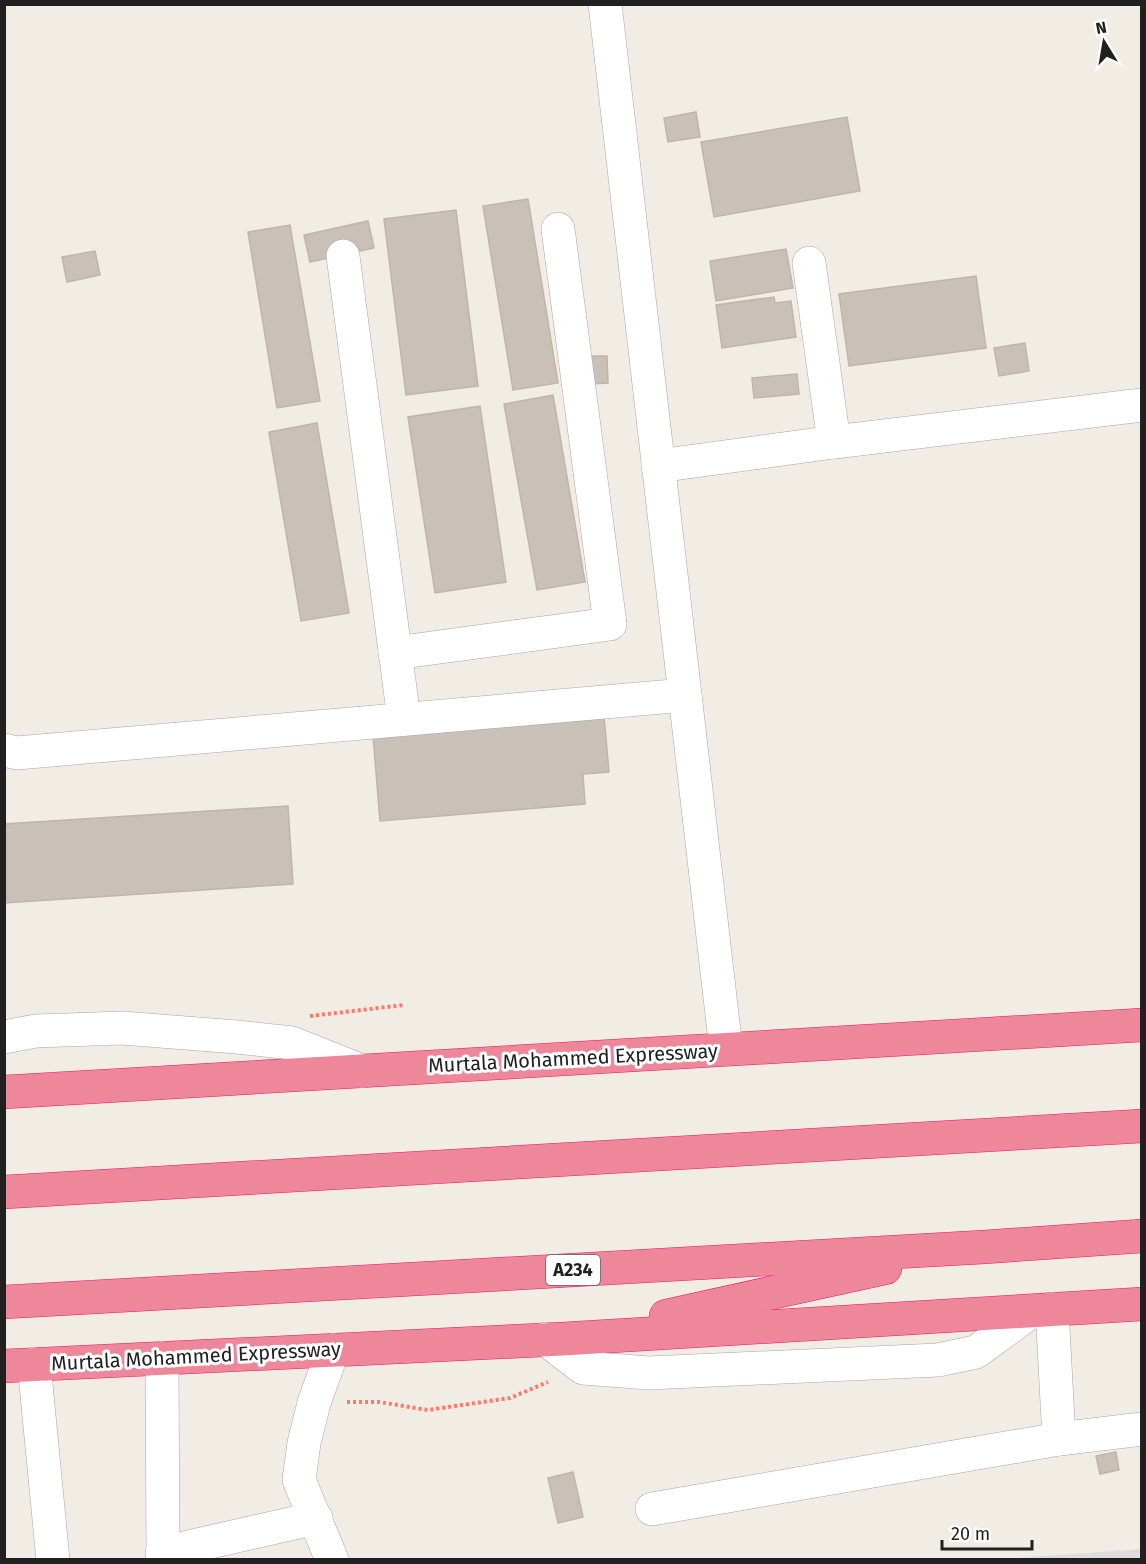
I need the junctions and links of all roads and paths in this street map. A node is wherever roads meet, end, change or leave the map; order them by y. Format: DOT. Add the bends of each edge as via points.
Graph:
graph roads {
  1 [pos="605,4"];
  2 [pos="558,230"];
  3 [pos="343,256"];
  4 [pos="809,263"];
  5 [pos="1142,405"];
  6 [pos="834,442"];
  7 [pos="658,466"];
  8 [pos="395,653"];
  9 [pos="685,695"];
  10 [pos="404,719"];
  11 [pos="4,750"];
  12 [pos="404,1005"];
  13 [pos="352,1009"];
  14 [pos="1142,1025"];
  15 [pos="4,1037"];
  16 [pos="726,1049"];
  17 [pos="362,1071"];
  18 [pos="4,1092"];
  19 [pos="1142,1126"];
  20 [pos="4,1192"];
  21 [pos="1142,1236"];
  22 [pos="984,1247"];
  23 [pos="4,1302"];
  24 [pos="1142,1304"];
  25 [pos="1042,1310"];
  26 [pos="553,1339"];
  27 [pos="333,1350"];
  28 [pos="162,1358"];
  29 [pos="19,1365"];
  30 [pos="583,1368"];
  31 [pos="379,1402"];
  32 [pos="1142,1429"];
  33 [pos="1059,1439"];
  34 [pos="652,1509"];
  35 [pos="316,1518"];
  36 [pos="162,1556"];
  37 [pos="53,1560"];
  38 [pos="332,1560"];
  1 -- 7 [label="street"];
  2 -- 8 [label="street" via="610,624"];
  3 -- 8 [label="street"];
  4 -- 6 [label="street"];
  5 -- 6 [label="street"];
  6 -- 7 [label="street"];
  7 -- 9 [label="street"];
  8 -- 10 [label="street"];
  9 -- 10 [label="street"];
  9 -- 16 [label="street"];
  10 -- 11 [label="street" via="17,753"];
  12 -- 13 [label="path"];
  14 -- 16 [label="highway, Murtala Mohammed Expressway"];
  15 -- 17 [label="street" via="36,1031 122,1028 237,1037 292,1043"];
  16 -- 17 [label="highway, Murtala Mohammed Expressway"];
  17 -- 18 [label="highway, Murtala Mohammed Expressway"];
  19 -- 20 [label="highway"];
  21 -- 22 [label="highway, A234"];
  22 -- 23 [label="highway, A234"];
  22 -- 26 [label="highway"];
  24 -- 25 [label="highway, Murtala Mohammed Expressway"];
  25 -- 26 [label="highway, Murtala Mohammed Expressway"];
  25 -- 30 [label="street" via="976,1352 938,1359 649,1373"];
  25 -- 33 [label="street"];
  26 -- 27 [label="highway, Murtala Mohammed Expressway"];
  26 -- 30 [label="street"];
  27 -- 28 [label="highway, Murtala Mohammed Expressway"];
  27 -- 35 [label="street" via="314,1403 299,1480"];
  28 -- 29 [label="highway, Murtala Mohammed Expressway"];
  28 -- 36 [label="street"];
  29 -- 37 [label="street"];
  30 -- 31 [label="path" via="510,1398 428,1410"];
  32 -- 33 [label="street"];
  33 -- 34 [label="street"];
  35 -- 36 [label="street"];
  35 -- 38 [label="street"];
}
